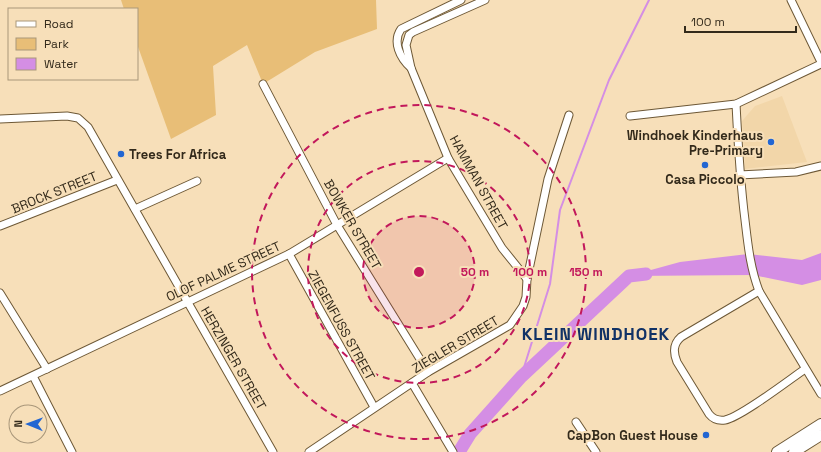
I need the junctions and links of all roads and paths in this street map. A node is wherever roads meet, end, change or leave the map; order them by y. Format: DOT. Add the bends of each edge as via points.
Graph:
graph roads {
  1 [pos="461,0"];
  2 [pos="485,0"];
  3 [pos="791,0"];
  4 [pos="821,63"];
  5 [pos="411,68"];
  6 [pos="263,84"];
  7 [pos="736,104"];
  8 [pos="569,114"];
  9 [pos="630,116"];
  10 [pos="0,119"];
  11 [pos="448,158"];
  12 [pos="821,166"];
  13 [pos="739,175"];
  14 [pos="117,180"];
  15 [pos="197,181"];
  16 [pos="135,209"];
  17 [pos="337,225"];
  18 [pos="0,226"];
  19 [pos="289,254"];
  20 [pos="527,279"];
  21 [pos="759,291"];
  22 [pos="0,293"];
  23 [pos="188,301"];
  24 [pos="47,369"];
  25 [pos="805,369"];
  26 [pos="428,372"];
  27 [pos="33,376"];
  28 [pos="412,383"];
  29 [pos="0,391"];
  30 [pos="821,394"];
  31 [pos="374,407"];
  32 [pos="576,422"];
  33 [pos="821,424"];
  34 [pos="821,435"];
  35 [pos="72,452"];
  36 [pos="273,452"];
  37 [pos="308,452"];
  38 [pos="453,452"];
  39 [pos="596,452"];
  40 [pos="777,452"];
  41 [pos="794,452"];
  1 -- 5 [label="street" via="401,29 396,40 397,46 406,64"];
  2 -- 5 [label="street, HAMMAN STREET" via="409,35 406,45"];
  3 -- 4 [label="street"];
  4 -- 7 [label="street"];
  5 -- 11 [label="street, HAMMAN STREET"];
  6 -- 17 [label="street, BOWKER STREET"];
  7 -- 9 [label="street"];
  7 -- 13 [label="street"];
  8 -- 20 [label="street, ZIEGLER STREET" via="548,179"];
  10 -- 14 [label="street, HERZINGER STREET" via="67,116 78,118 92,132"];
  11 -- 17 [label="street, OLOF PALME STREET"];
  11 -- 20 [label="street, HAMMAN STREET" via="502,248"];
  12 -- 13 [label="street" via="796,172"];
  13 -- 21 [label="street" via="748,254"];
  14 -- 16 [label="street, HERZINGER STREET"];
  14 -- 18 [label="street, BROCK STREET"];
  15 -- 16 [label="street"];
  16 -- 23 [label="street, HERZINGER STREET"];
  17 -- 19 [label="street, OLOF PALME STREET"];
  17 -- 26 [label="street, BOWKER STREET"];
  19 -- 23 [label="street, OLOF PALME STREET"];
  19 -- 31 [label="street, ZIEGENFUSS STREET"];
  20 -- 26 [label="street, ZIEGLER STREET" via="523,306 510,325"];
  21 -- 25 [label="street"];
  21 -- 25 [label="street" via="681,337 674,348 677,362 709,414 719,421 735,416"];
  22 -- 24 [label="street"];
  23 -- 24 [label="street, OLOF PALME STREET"];
  23 -- 36 [label="street, HERZINGER STREET"];
  24 -- 27 [label="street, OLOF PALME STREET"];
  25 -- 30 [label="street"];
  26 -- 28 [label="street, ZIEGLER STREET"];
  27 -- 29 [label="street, OLOF PALME STREET"];
  27 -- 35 [label="street"];
  28 -- 31 [label="street, ZIEGLER STREET"];
  28 -- 38 [label="street"];
  31 -- 37 [label="street, ZIEGLER STREET"];
  32 -- 39 [label="street"];
  33 -- 40 [label="main road"];
  34 -- 41 [label="main road"];
}
